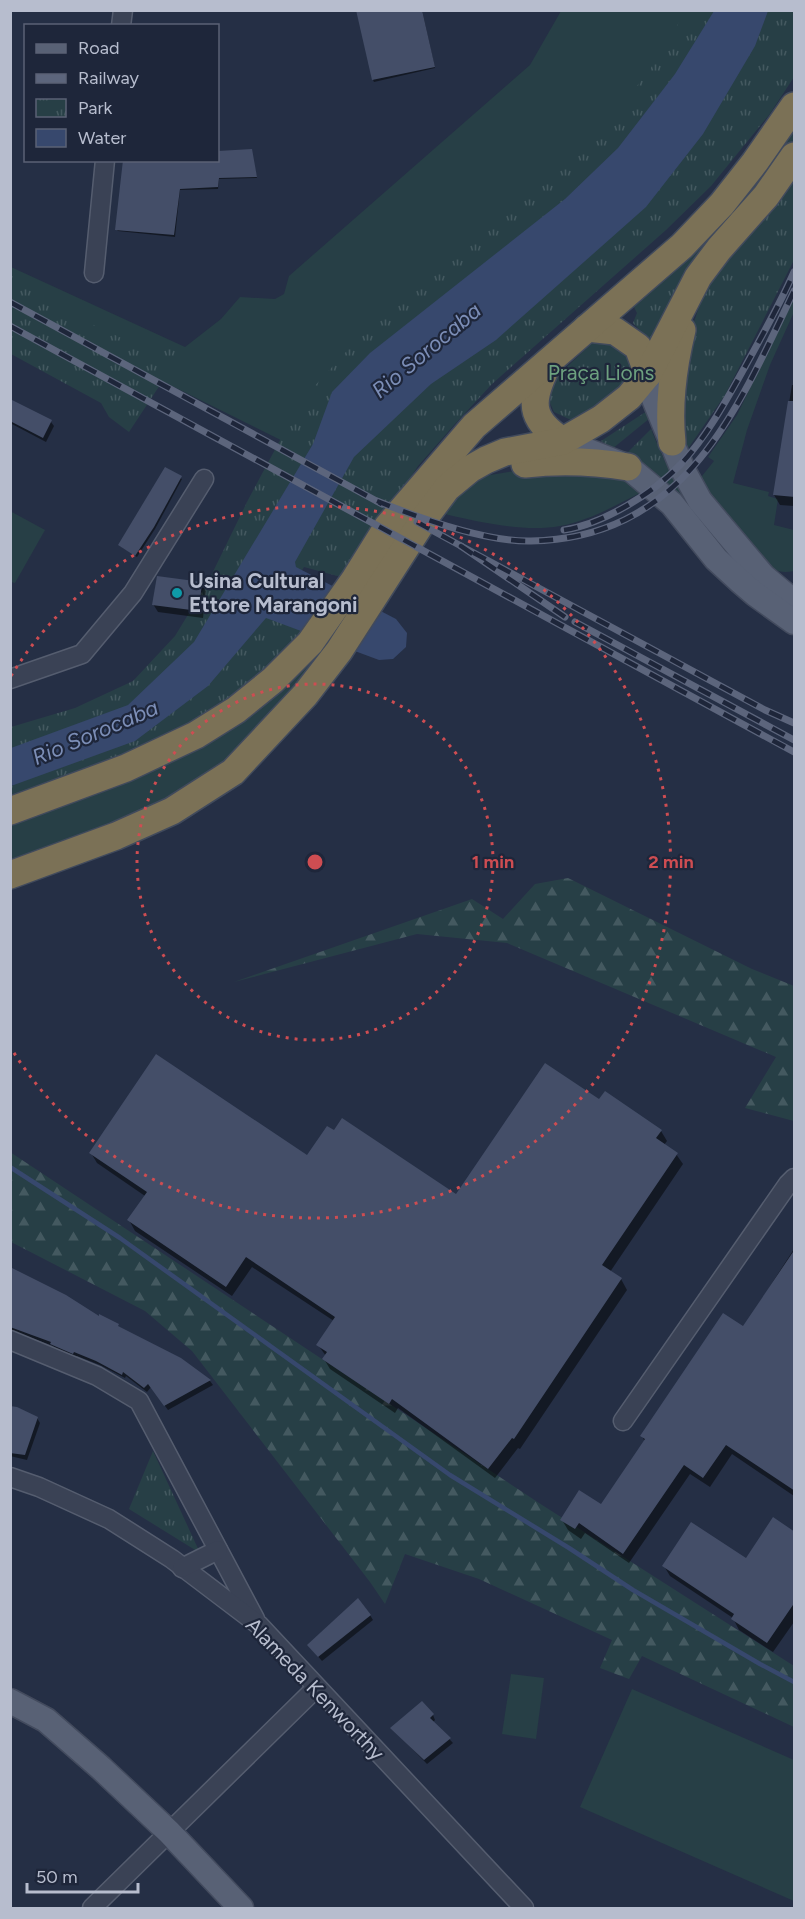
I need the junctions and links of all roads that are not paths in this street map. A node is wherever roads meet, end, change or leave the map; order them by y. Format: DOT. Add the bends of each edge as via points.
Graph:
graph roads {
  1 [pos="795,86"];
  2 [pos="795,106"];
  3 [pos="795,156"];
  4 [pos="105,162"];
  5 [pos="94,273"];
  6 [pos="699,277"];
  7 [pos="587,328"];
  8 [pos="549,362"];
  9 [pos="648,375"];
  10 [pos="563,441"];
  11 [pos="672,442"];
  12 [pos="628,467"];
  13 [pos="204,479"];
  14 [pos="447,488"];
  15 [pos="388,526"];
  16 [pos="744,553"];
  17 [pos="795,582"];
  18 [pos="365,588"];
  19 [pos="795,602"];
  20 [pos="795,622"];
  21 [pos="10,679"];
  22 [pos="10,811"];
  23 [pos="10,875"];
  24 [pos="795,1178"];
  25 [pos="10,1340"];
  26 [pos="623,1421"];
  27 [pos="10,1477"];
  28 [pos="218,1550"];
  29 [pos="182,1568"];
  30 [pos="259,1626"];
  31 [pos="316,1688"];
  32 [pos="10,1701"];
  33 [pos="169,1832"];
  34 [pos="92,1908"];
  35 [pos="242,1908"];
  36 [pos="524,1908"];
  1 -- 15 [label="highway" via="723,180 650,253 492,392 421,471"];
  2 -- 7 [label="highway" via="722,204 682,246"];
  3 -- 6 [label="highway"];
  4 -- 5 [label="street"];
  6 -- 9 [label="highway"];
  6 -- 11 [label="highway" via="675,359 669,418"];
  7 -- 8 [label="highway"];
  7 -- 9 [label="highway" via="615,331 638,347"];
  8 -- 10 [label="highway" via="536,389 537,417 548,432"];
  8 -- 15 [label="highway" via="474,426"];
  9 -- 10 [label="highway" via="601,419"];
  9 -- 11 [label="main road"];
  10 -- 12 [label="main road"];
  10 -- 14 [label="highway" via="505,452 470,469"];
  11 -- 16 [label="main road" via="700,501"];
  12 -- 14 [label="highway" via="594,461 505,466"];
  12 -- 20 [label="main road" via="672,504 724,567"];
  13 -- 21 [label="street" via="133,593 82,654"];
  14 -- 18 [label="highway"];
  15 -- 18 [label="highway"];
  16 -- 17 [label="main road" via="776,579"];
  16 -- 19 [label="main road" via="763,576"];
  18 -- 22 [label="highway" via="273,680 196,735 126,768"];
  18 -- 23 [label="highway" via="339,651 305,695 233,772 172,812"];
  24 -- 26 [label="street"];
  25 -- 28 [label="street" via="97,1376 139,1401"];
  27 -- 29 [label="street, Alameda Kenworthy" via="109,1519"];
  28 -- 29 [label="street"];
  28 -- 30 [label="street"];
  29 -- 30 [label="street, Alameda Kenworthy"];
  30 -- 31 [label="street, Alameda Kenworthy"];
  31 -- 33 [label="street"];
  31 -- 36 [label="street, Alameda Kenworthy"];
  32 -- 33 [label="main road" via="46,1720"];
  33 -- 34 [label="street"];
  33 -- 35 [label="main road"];
}
